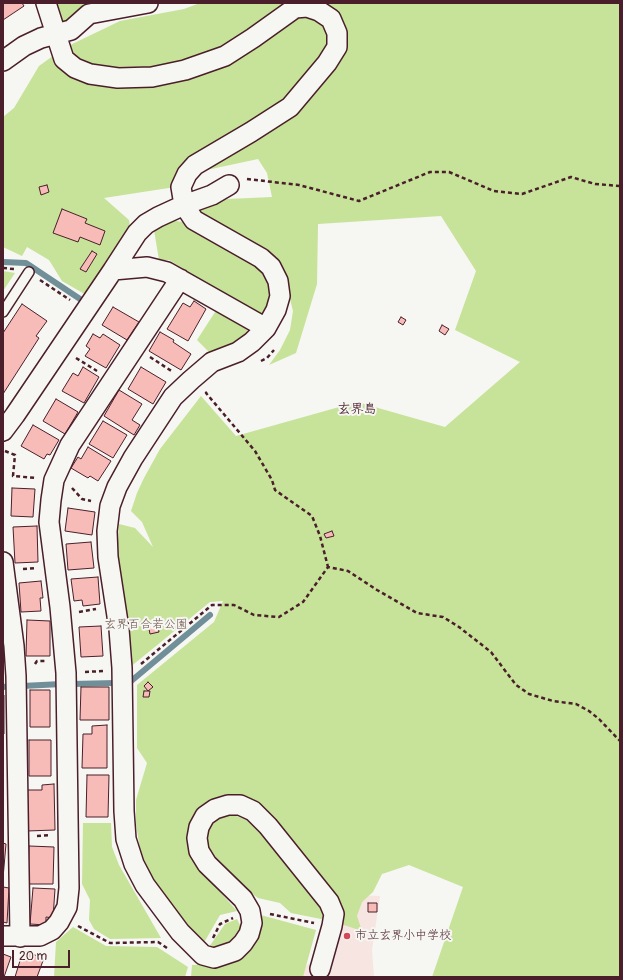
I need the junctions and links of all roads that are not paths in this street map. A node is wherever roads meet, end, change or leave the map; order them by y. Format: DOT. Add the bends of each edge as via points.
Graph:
graph roads {
  1 [pos="46,3"];
  2 [pos="148,3"];
  3 [pos="56,33"];
  4 [pos="3,61"];
  5 [pos="229,185"];
  6 [pos="184,205"];
  7 [pos="113,270"];
  8 [pos="29,272"];
  9 [pos="180,278"];
  10 [pos="3,312"];
  11 [pos="266,328"];
  12 [pos="3,431"];
  13 [pos="3,562"];
  14 [pos="11,937"];
  15 [pos="320,969"];
  1 -- 3 [label="street"];
  2 -- 3 [label="street" via="89,14 71,30"];
  3 -- 4 [label="street" via="24,46"];
  3 -- 6 [label="street" via="64,59 75,68 90,74 118,78 152,77 185,70 225,56 295,8 319,10 331,19 337,33 337,47 327,64 290,107 195,165 181,187"];
  5 -- 6 [label="street" via="212,195"];
  6 -- 7 [label="street" via="146,224 137,233"];
  6 -- 11 [label="street" via="194,220 261,258 271,267 278,281 280,296"];
  7 -- 9 [label="street" via="147,268"];
  7 -- 12 [label="street"];
  8 -- 10 [label="lane"];
  9 -- 11 [label="street"];
  9 -- 14 [label="street" via="70,445 54,480 49,522 66,673 69,888 67,907 52,930 40,936"];
  11 -- 15 [label="street" via="242,349 212,362 173,398 133,458 110,506 107,531 108,557 119,629 122,671 126,839 134,864 145,885 180,932 203,956 214,958 235,951 249,934 252,923 250,911 243,899 207,864 199,851 199,827 205,816 215,809 228,805 240,805 254,811 329,902 334,914"];
  13 -- 14 [label="street" via="16,676 19,836"];
}
